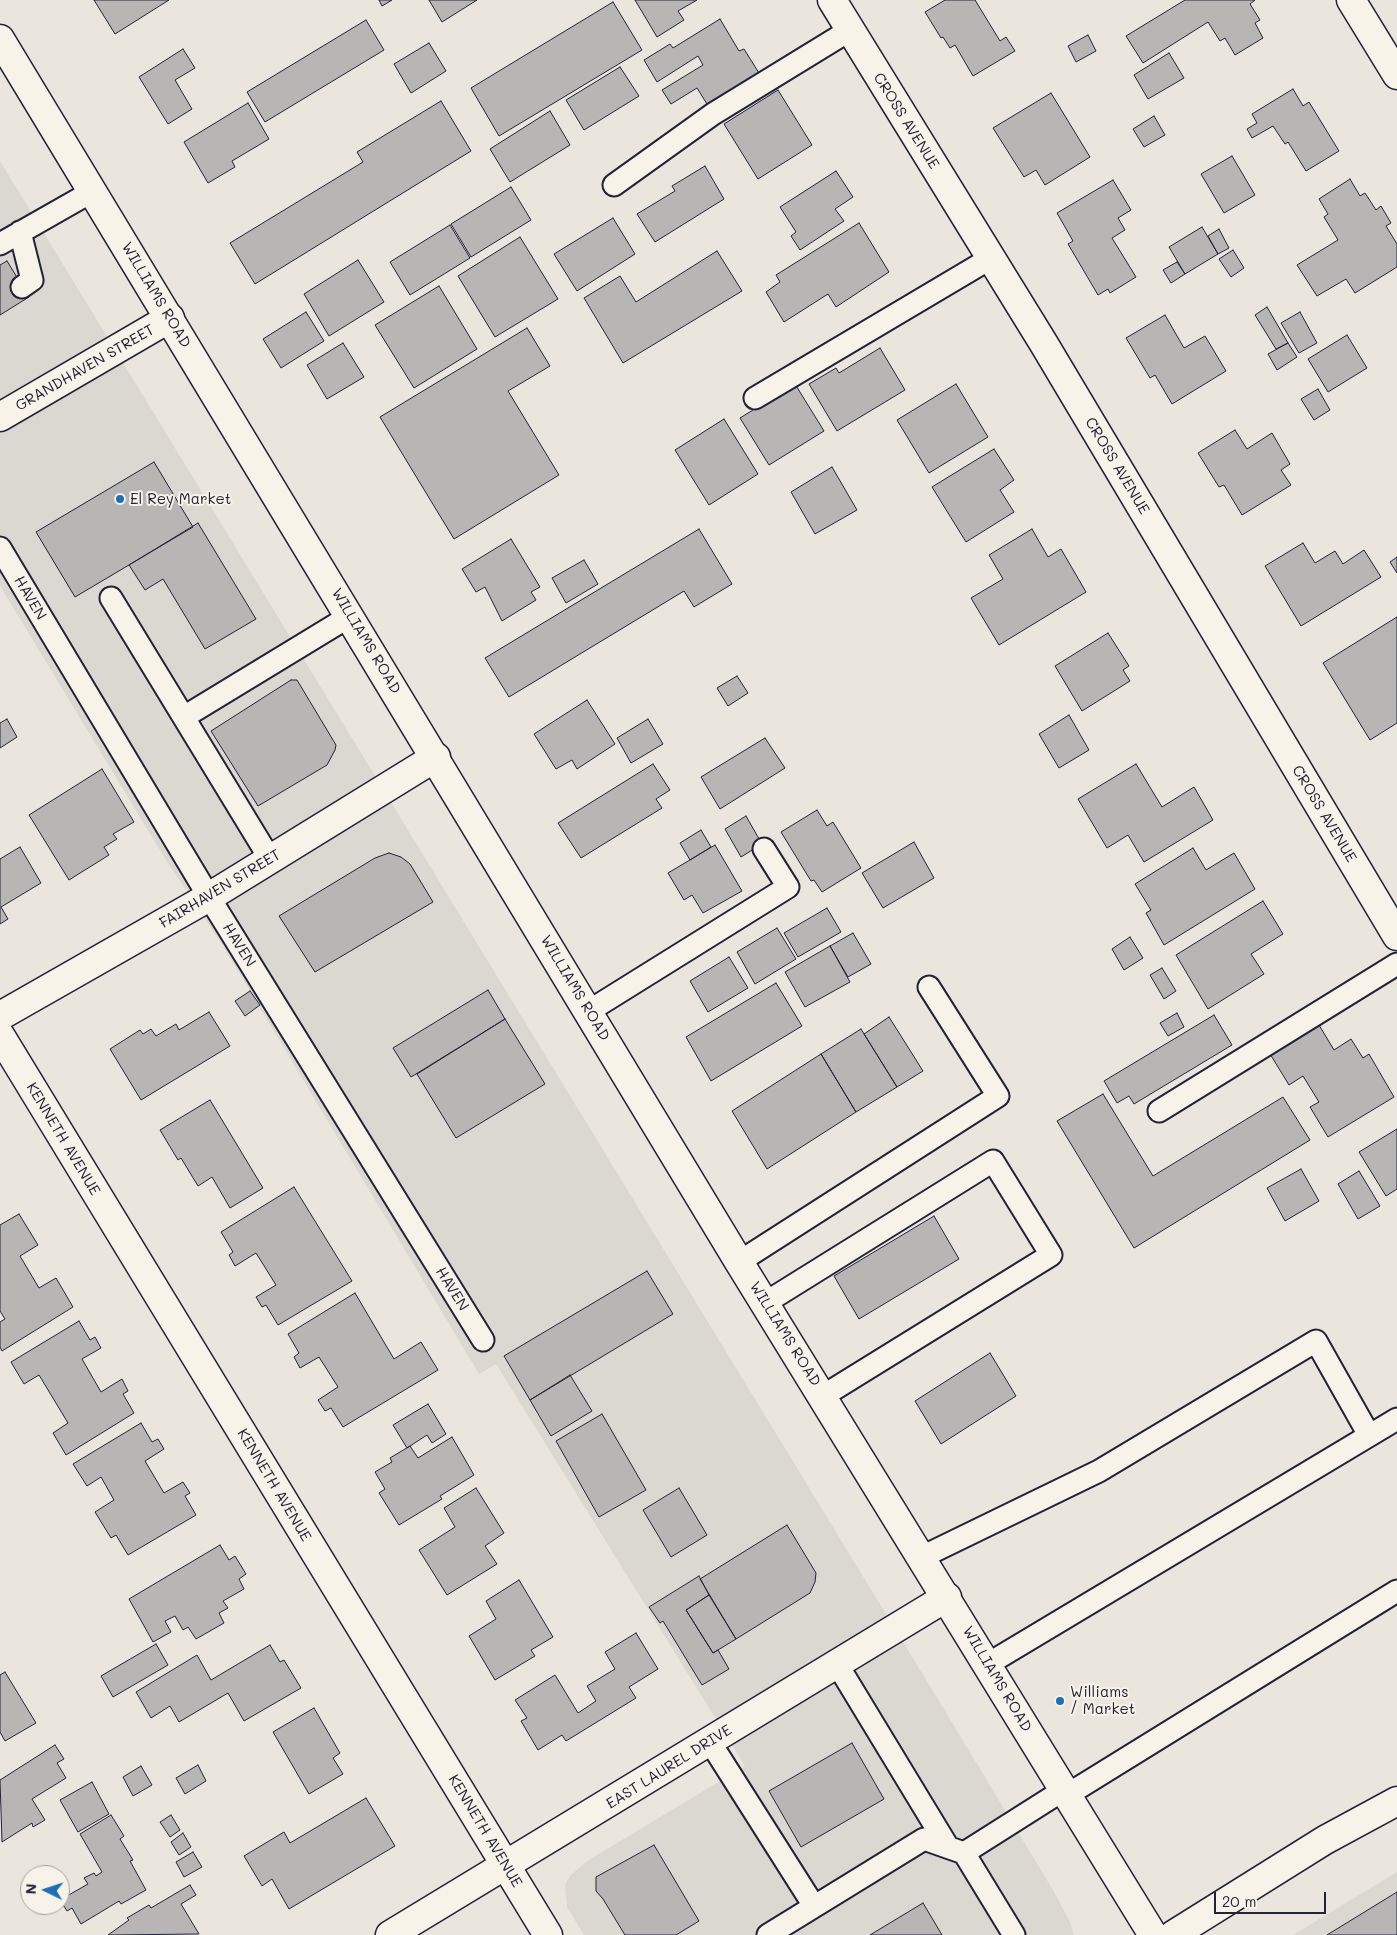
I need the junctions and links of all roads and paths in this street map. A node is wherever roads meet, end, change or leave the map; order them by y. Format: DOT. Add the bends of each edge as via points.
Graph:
graph roads {
  1 [pos="832,0"];
  2 [pos="1351,0"];
  3 [pos="850,30"];
  4 [pos="0,39"];
  5 [pos="1397,75"];
  6 [pos="614,184"];
  7 [pos="93,192"];
  8 [pos="20,232"];
  9 [pos="0,244"];
  10 [pos="991,258"];
  11 [pos="22,287"];
  12 [pos="170,318"];
  13 [pos="755,398"];
  14 [pos="0,417"];
  15 [pos="0,548"];
  16 [pos="111,598"];
  17 [pos="350,616"];
  18 [pos="184,717"];
  19 [pos="436,758"];
  20 [pos="764,849"];
  21 [pos="270,859"];
  22 [pos="209,896"];
  23 [pos="1397,936"];
  24 [pos="1397,964"];
  25 [pos="929,987"];
  26 [pos="589,1011"];
  27 [pos="0,1016"];
  28 [pos="0,1035"];
  29 [pos="1159,1111"];
  30 [pos="740,1262"];
  31 [pos="765,1303"];
  32 [pos="483,1340"];
  33 [pos="823,1396"];
  34 [pos="1397,1418"];
  35 [pos="1369,1435"];
  36 [pos="922,1556"];
  37 [pos="1397,1591"];
  38 [pos="947,1597"];
  39 [pos="837,1664"];
  40 [pos="988,1664"];
  41 [pos="710,1742"];
  42 [pos="1066,1792"];
  43 [pos="1397,1801"];
  44 [pos="956,1850"];
  45 [pos="506,1866"];
  46 [pos="814,1906"];
  47 [pos="390,1935"];
  48 [pos="548,1935"];
  49 [pos="768,1935"];
  50 [pos="1014,1935"];
  51 [pos="1153,1935"];
  52 [pos="1173,1935"];
  1 -- 3 [label="street, CROSS AVENUE"];
  2 -- 5 [label="street"];
  3 -- 6 [label="lane" via="713,114"];
  3 -- 10 [label="street, CROSS AVENUE"];
  4 -- 7 [label="street, WILLIAMS ROAD"];
  7 -- 8 [label="lane"];
  7 -- 12 [label="street, WILLIAMS ROAD"];
  8 -- 9 [label="lane"];
  8 -- 11 [label="lane" via="32,280"];
  10 -- 13 [label="lane"];
  10 -- 23 [label="street, CROSS AVENUE"];
  12 -- 14 [label="street, GRANDHAVEN STREET"];
  12 -- 17 [label="street, WILLIAMS ROAD"];
  15 -- 22 [label="lane, HAVEN"];
  16 -- 18 [label="lane"];
  17 -- 18 [label="lane"];
  17 -- 19 [label="street, WILLIAMS ROAD"];
  18 -- 21 [label="lane"];
  19 -- 21 [label="street, FAIRHAVEN STREET"];
  19 -- 26 [label="street, WILLIAMS ROAD"];
  20 -- 26 [label="lane" via="788,887"];
  21 -- 22 [label="street, FAIRHAVEN STREET"];
  22 -- 27 [label="street, FAIRHAVEN STREET"];
  22 -- 32 [label="lane, HAVEN"];
  24 -- 29 [label="lane"];
  25 -- 30 [label="lane" via="998,1096"];
  26 -- 30 [label="street, WILLIAMS ROAD"];
  28 -- 45 [label="street, KENNETH AVENUE"];
  30 -- 31 [label="street, WILLIAMS ROAD"];
  31 -- 33 [label="street, WILLIAMS ROAD"];
  31 -- 33 [label="lane" via="993,1161 999,1170 1051,1255"];
  33 -- 36 [label="street, WILLIAMS ROAD"];
  34 -- 35 [label="lane"];
  35 -- 36 [label="lane" via="1316,1341 1099,1472"];
  35 -- 40 [label="lane"];
  36 -- 38 [label="street, WILLIAMS ROAD"];
  37 -- 42 [label="lane"];
  38 -- 39 [label="street, EAST LAUREL DRIVE"];
  38 -- 40 [label="street, WILLIAMS ROAD"];
  39 -- 41 [label="street, EAST LAUREL DRIVE"];
  39 -- 44 [label="lane"];
  40 -- 42 [label="street, WILLIAMS ROAD"];
  41 -- 45 [label="street, EAST LAUREL DRIVE"];
  41 -- 46 [label="lane"];
  42 -- 44 [label="lane"];
  42 -- 51 [label="street, WILLIAMS ROAD"];
  43 -- 52 [label="street" via="1326,1840"];
  44 -- 46 [label="lane" via="924,1839"];
  44 -- 50 [label="lane"];
  45 -- 47 [label="street, EAST LAUREL DRIVE"];
  45 -- 48 [label="street, KENNETH AVENUE"];
  46 -- 49 [label="lane"];
}
